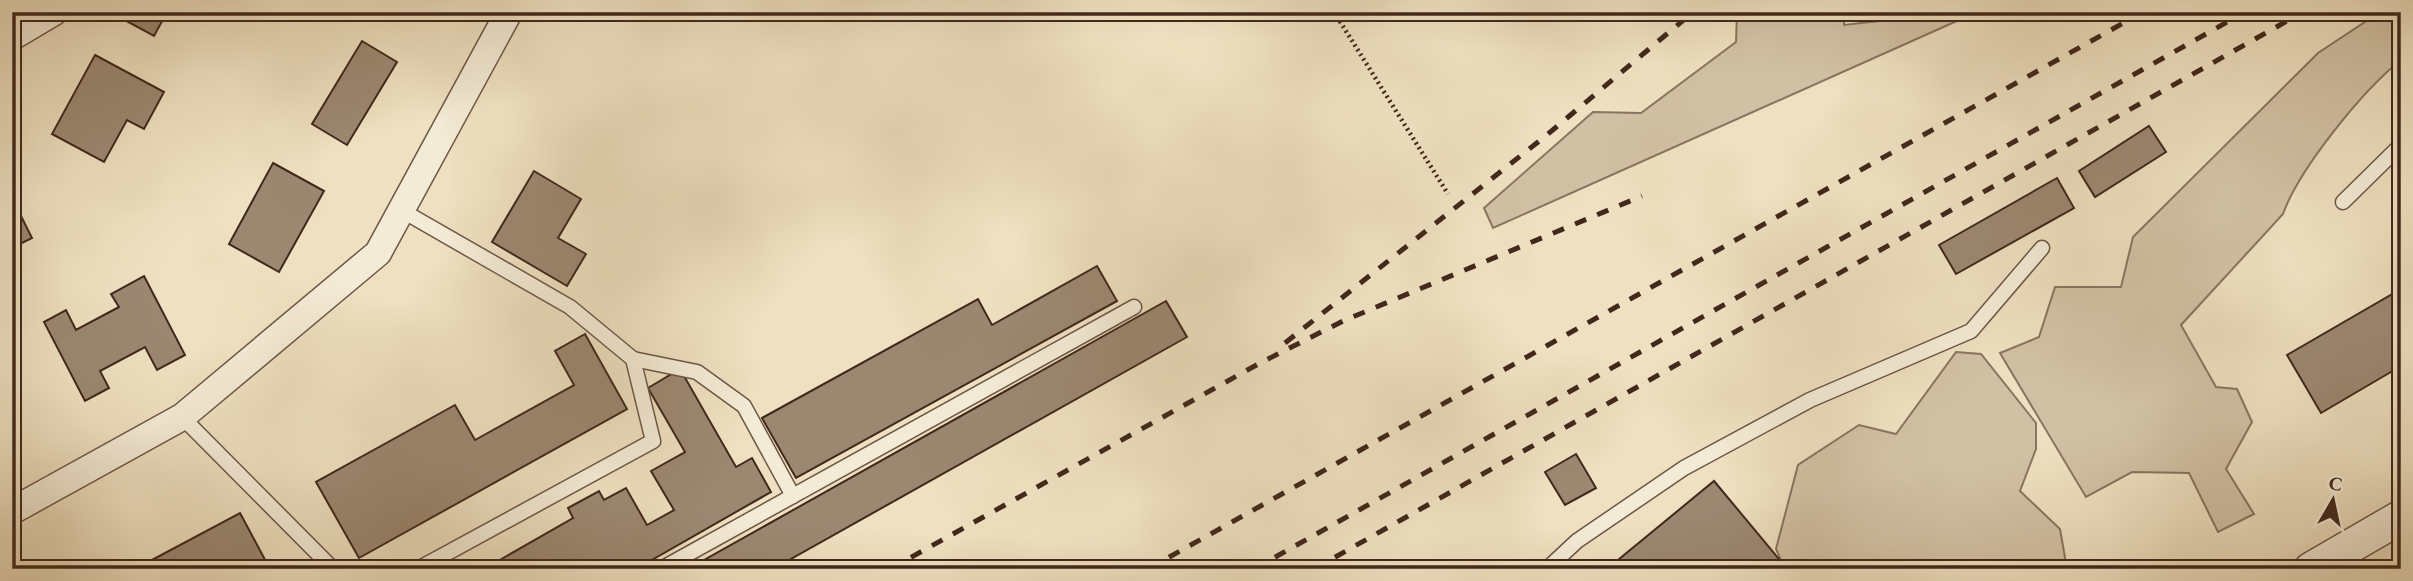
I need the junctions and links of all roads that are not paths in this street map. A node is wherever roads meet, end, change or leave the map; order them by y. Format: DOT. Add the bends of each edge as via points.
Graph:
graph roads {
  1 [pos="54,12"];
  2 [pos="509,12"];
  3 [pos="12,37"];
  4 [pos="2401,145"];
  5 [pos="2343,202"];
  6 [pos="401,210"];
  7 [pos="2042,248"];
  8 [pos="1134,307"];
  9 [pos="633,359"];
  10 [pos="182,417"];
  11 [pos="793,496"];
  12 [pos="12,511"];
  13 [pos="2401,516"];
  14 [pos="333,569"];
  15 [pos="418,569"];
  16 [pos="662,569"];
  17 [pos="1547,569"];
  18 [pos="2311,569"];
  1 -- 3 [label="street"];
  2 -- 6 [label="street"];
  4 -- 5 [label="lane"];
  6 -- 9 [label="lane" via="570,307"];
  6 -- 10 [label="street" via="378,253"];
  7 -- 17 [label="lane" via="1972,331 1810,400 1684,468 1577,541"];
  8 -- 11 [label="lane"];
  9 -- 11 [label="lane" via="697,372 744,406"];
  9 -- 15 [label="lane" via="653,441"];
  10 -- 12 [label="street"];
  10 -- 14 [label="lane"];
  11 -- 16 [label="lane"];
  13 -- 18 [label="street"];
}
